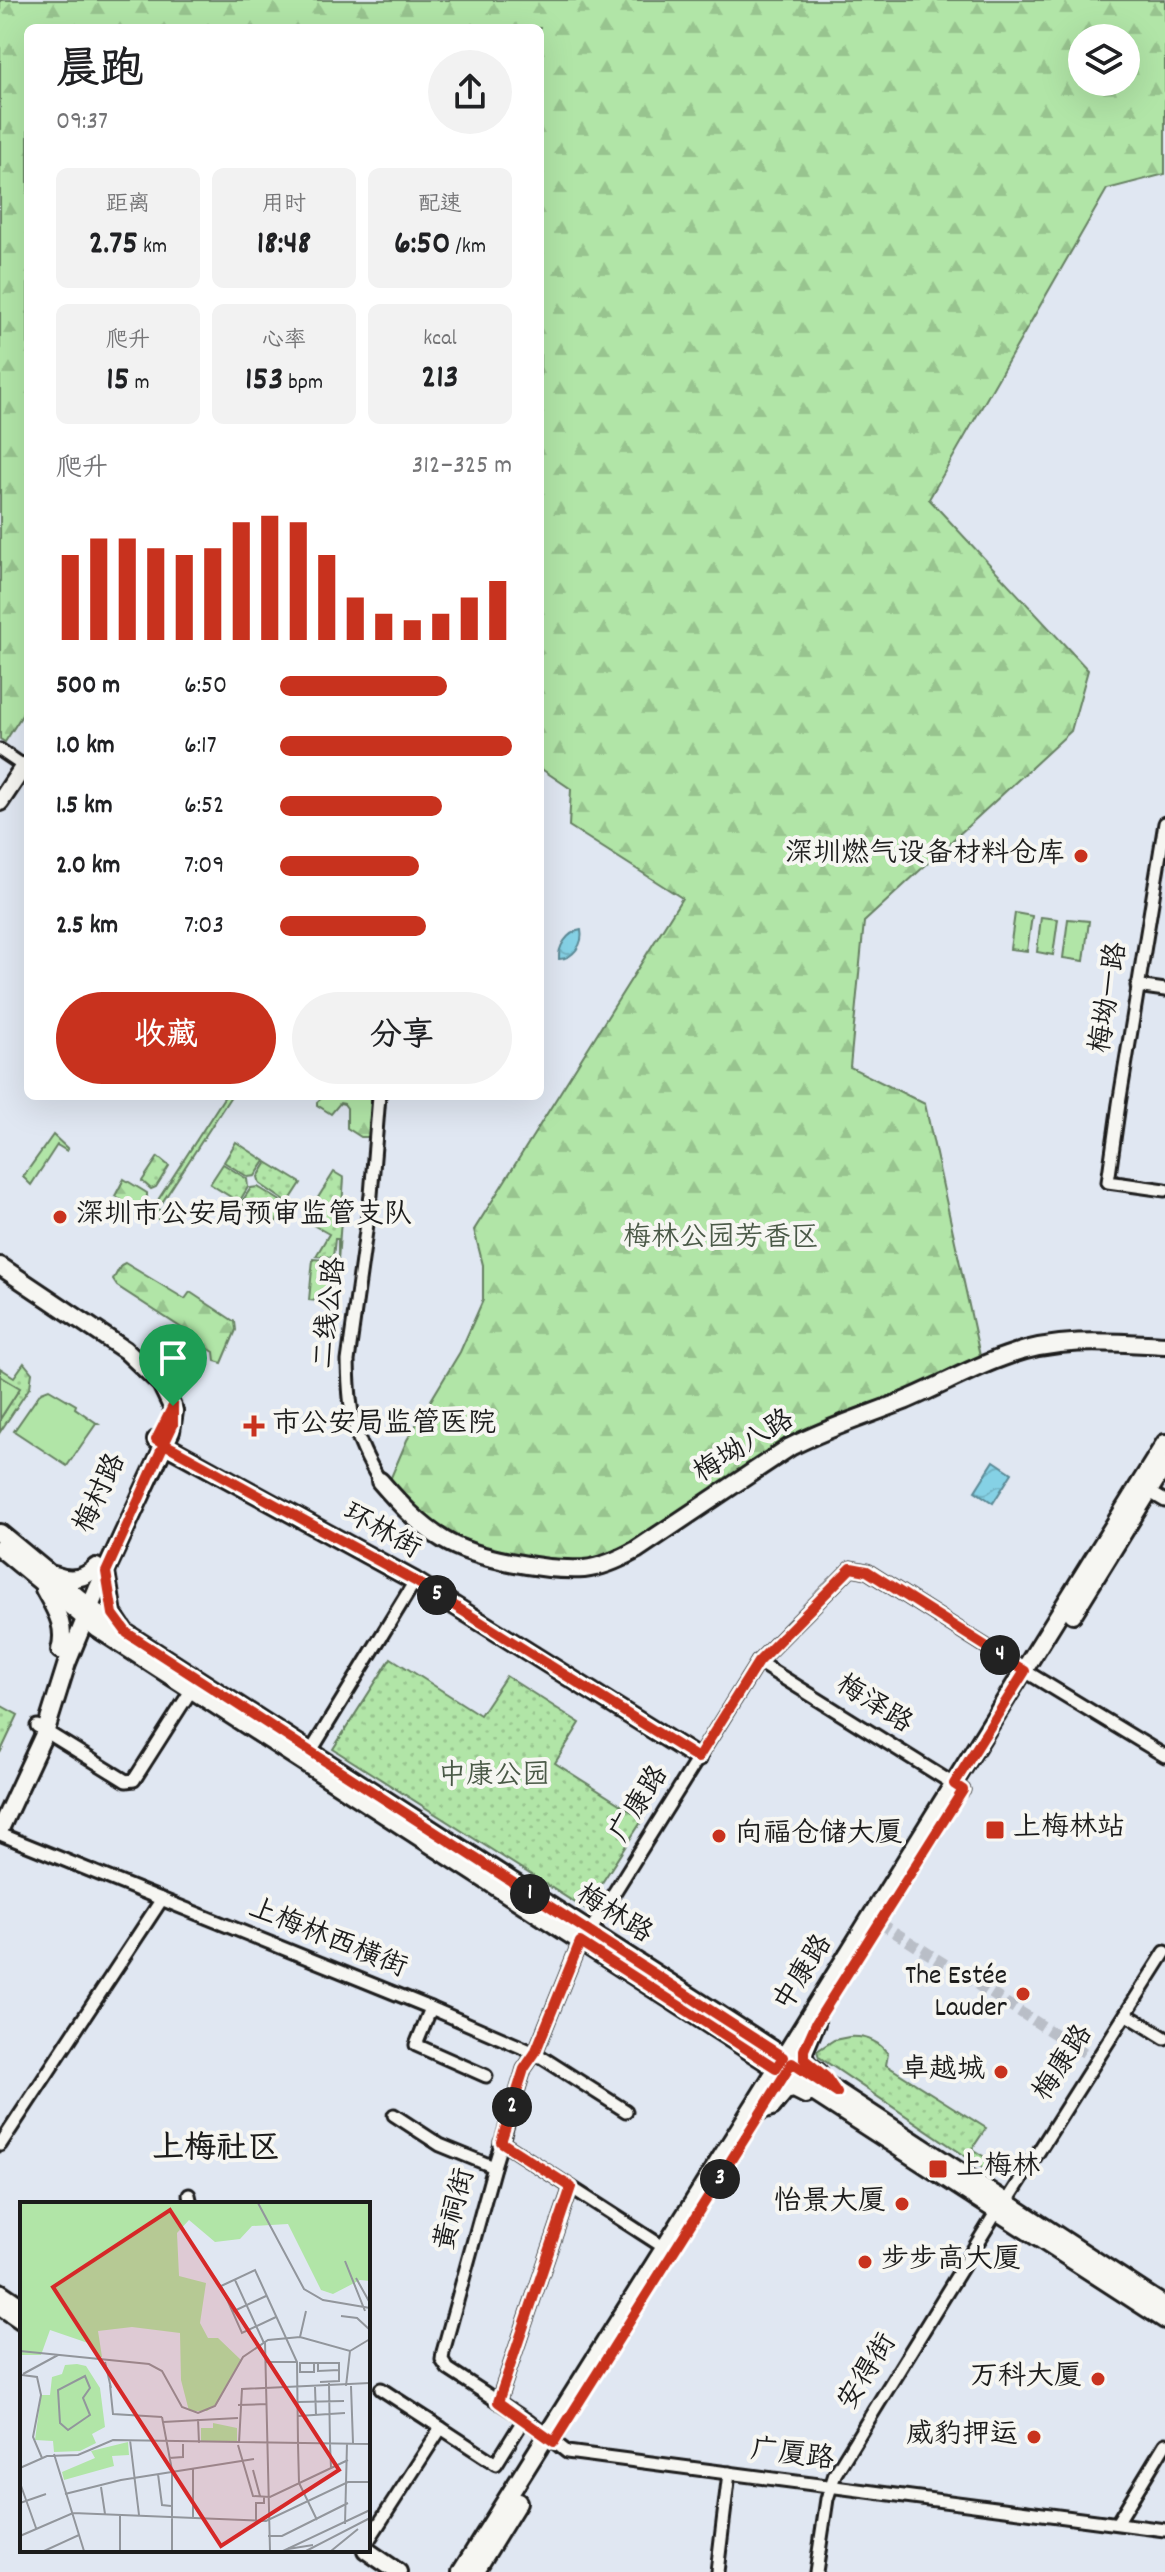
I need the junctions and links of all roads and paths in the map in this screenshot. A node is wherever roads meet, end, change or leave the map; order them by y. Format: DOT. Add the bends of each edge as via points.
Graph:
graph roads {
  1 [pos="0,750"];
  2 [pos="24,767"];
  3 [pos="24,771"];
  4 [pos="0,803"];
  5 [pos="1165,823"];
  6 [pos="1137,986"];
  7 [pos="1165,990"];
  8 [pos="379,1100"];
  9 [pos="1165,1190"];
  10 [pos="0,1266"];
  11 [pos="0,1272"];
  12 [pos="30,1288"];
  13 [pos="1165,1345"];
  14 [pos="160,1442"];
  15 [pos="1165,1443"];
  16 [pos="1165,1465"];
  17 [pos="380,1481"];
  18 [pos="1144,1488"];
  19 [pos="1165,1501"];
  20 [pos="0,1533"];
  21 [pos="0,1548"];
  22 [pos="101,1570"];
  23 [pos="44,1576"];
  24 [pos="415,1581"];
  25 [pos="84,1609"];
  26 [pos="123,1638"];
  27 [pos="64,1657"];
  28 [pos="758,1662"];
  29 [pos="1029,1674"];
  30 [pos="192,1689"];
  31 [pos="41,1728"];
  32 [pos="311,1751"];
  33 [pos="1165,1756"];
  34 [pos="698,1758"];
  35 [pos="958,1787"];
  36 [pos="0,1810"];
  37 [pos="0,1831"];
  38 [pos="162,1899"];
  39 [pos="585,1937"];
  40 [pos="1165,1952"];
  41 [pos="431,2008"];
  42 [pos="1126,2014"];
  43 [pos="812,2020"];
  44 [pos="1165,2038"];
  45 [pos="747,2041"];
  46 [pos="535,2053"];
  47 [pos="784,2066"];
  48 [pos="486,2076"];
  49 [pos="834,2099"];
  50 [pos="758,2108"];
  51 [pos="626,2111"];
  52 [pos="394,2115"];
  53 [pos="501,2142"];
  54 [pos="0,2145"];
  55 [pos="494,2167"];
  56 [pos="571,2187"];
  57 [pos="1001,2210"];
  58 [pos="665,2248"];
  59 [pos="0,2292"];
  60 [pos="0,2306"];
  61 [pos="20,2306"];
  62 [pos="1165,2306"];
  63 [pos="20,2320"];
  64 [pos="1165,2320"];
  65 [pos="442,2360"];
  66 [pos="381,2389"];
  67 [pos="498,2402"];
  68 [pos="519,2427"];
  69 [pos="441,2428"];
  70 [pos="551,2439"];
  71 [pos="1165,2444"];
  72 [pos="729,2473"];
  73 [pos="833,2486"];
  74 [pos="1117,2523"];
  75 [pos="1165,2530"];
  76 [pos="370,2538"];
  77 [pos="353,2552"];
  78 [pos="369,2552"];
  79 [pos="381,2572"];
  80 [pos="398,2572"];
  81 [pos="461,2572"];
  82 [pos="475,2572"];
  83 [pos="717,2572"];
  84 [pos="819,2572"];
  1 -- 2 [label="street"];
  3 -- 4 [label="main road"];
  5 -- 6 [label="street, 梅坳一路"];
  6 -- 7 [label="street"];
  6 -- 9 [label="street, 梅坳一路" via="1108,1182"];
  8 -- 17 [label="street, 二线公路" via="348,1388 357,1439"];
  10 -- 12 [label="main road"];
  11 -- 12 [label="main road"];
  12 -- 14 [label="main road, 梅村路" via="125,1350 161,1384 173,1406"];
  13 -- 17 [label="main road, 梅坳八路" via="1081,1341 1008,1355 802,1441 636,1550 595,1567 570,1569 467,1551 432,1532"];
  14 -- 22 [label="main road, 梅村路"];
  14 -- 24 [label="main road, 环林街"];
  15 -- 18 [label="main road, 中康路"];
  16 -- 18 [label="main road, 中康路"];
  18 -- 19 [label="street"];
  18 -- 29 [label="main road, 中康路"];
  20 -- 23 [label="main road, 梅林路"];
  21 -- 23 [label="main road, 梅林路"];
  22 -- 23 [label="main road" via="76,1579"];
  22 -- 25 [label="main road, 梅村路"];
  22 -- 26 [label="main road"];
  23 -- 25 [label="main road, 梅林路"];
  23 -- 27 [label="main road" via="61,1623"];
  24 -- 32 [label="street"];
  24 -- 34 [label="main road, 环林街"];
  25 -- 26 [label="main road, 梅林路"];
  25 -- 27 [label="main road, 梅村路"];
  26 -- 27 [label="main road" via="102,1639"];
  26 -- 30 [label="main road, 梅林路"];
  26 -- 32 [label="main road, 梅林路"];
  27 -- 31 [label="main road, 梅村路"];
  28 -- 29 [label="street, 广康路" via="845,1572 858,1568"];
  28 -- 34 [label="street, 广康路"];
  28 -- 35 [label="street, 梅泽路"];
  29 -- 33 [label="street"];
  29 -- 35 [label="main road, 中康路"];
  30 -- 31 [label="street" via="134,1780 126,1781"];
  30 -- 39 [label="main road, 梅林路"];
  31 -- 36 [label="main road, 梅村路"];
  31 -- 37 [label="main road, 梅村路"];
  32 -- 39 [label="main road, 梅林路"];
  34 -- 39 [label="street, 广康路"];
  35 -- 43 [label="main road, 中康路"];
  37 -- 38 [label="street, 上梅林西横街"];
  38 -- 41 [label="street, 上梅林西横街"];
  38 -- 54 [label="street"];
  39 -- 45 [label="main road, 梅林路"];
  39 -- 46 [label="street, 黄祠街"];
  40 -- 42 [label="street, 梅康路"];
  41 -- 46 [label="street, 上梅林西横街"];
  41 -- 48 [label="street" via="416,2045"];
  42 -- 44 [label="street"];
  42 -- 57 [label="street, 梅康路"];
  43 -- 45 [label="main road" via="797,2023 782,2042"];
  43 -- 47 [label="main road, 中康路"];
  43 -- 49 [label="main road" via="804,2059 826,2077"];
  45 -- 47 [label="main road, 梅林路"];
  45 -- 50 [label="main road" via="749,2057 764,2074"];
  46 -- 51 [label="street, 上梅林西横街"];
  46 -- 53 [label="street, 黄祠街" via="524,2069"];
  47 -- 49 [label="main road, 梅林路"];
  47 -- 50 [label="main road, 中康路"];
  49 -- 50 [label="main road" via="794,2089 785,2091 772,2107"];
  49 -- 57 [label="main road, 梅林路"];
  50 -- 58 [label="main road, 中康路"];
  50 -- 70 [label="main road, 中康路"];
  52 -- 55 [label="street" via="440,2145"];
  53 -- 55 [label="street, 黄祠街"];
  53 -- 56 [label="street"];
  55 -- 65 [label="street, 黄祠街"];
  56 -- 58 [label="street"];
  56 -- 67 [label="street"];
  57 -- 62 [label="main road, 梅林路"];
  57 -- 64 [label="main road, 梅林路"];
  57 -- 73 [label="street, 安得街" via="850,2448"];
  58 -- 70 [label="main road, 中康路"];
  59 -- 61 [label="main road"];
  60 -- 63 [label="main road"];
  65 -- 67 [label="street, 广厦路"];
  66 -- 69 [label="street"];
  67 -- 70 [label="street, 广厦路"];
  68 -- 69 [label="street" via="496,2464"];
  69 -- 76 [label="street"];
  70 -- 72 [label="street, 广厦路" via="567,2452"];
  70 -- 81 [label="main road, 中康路"];
  70 -- 82 [label="main road, 中康路"];
  71 -- 74 [label="street"];
  72 -- 73 [label="street, 广厦路"];
  72 -- 83 [label="street"];
  73 -- 74 [label="street, 广厦路"];
  73 -- 84 [label="street, 安得街"];
  74 -- 75 [label="street, 广厦路"];
  77 -- 79 [label="main road"];
  78 -- 80 [label="main road"];
}
